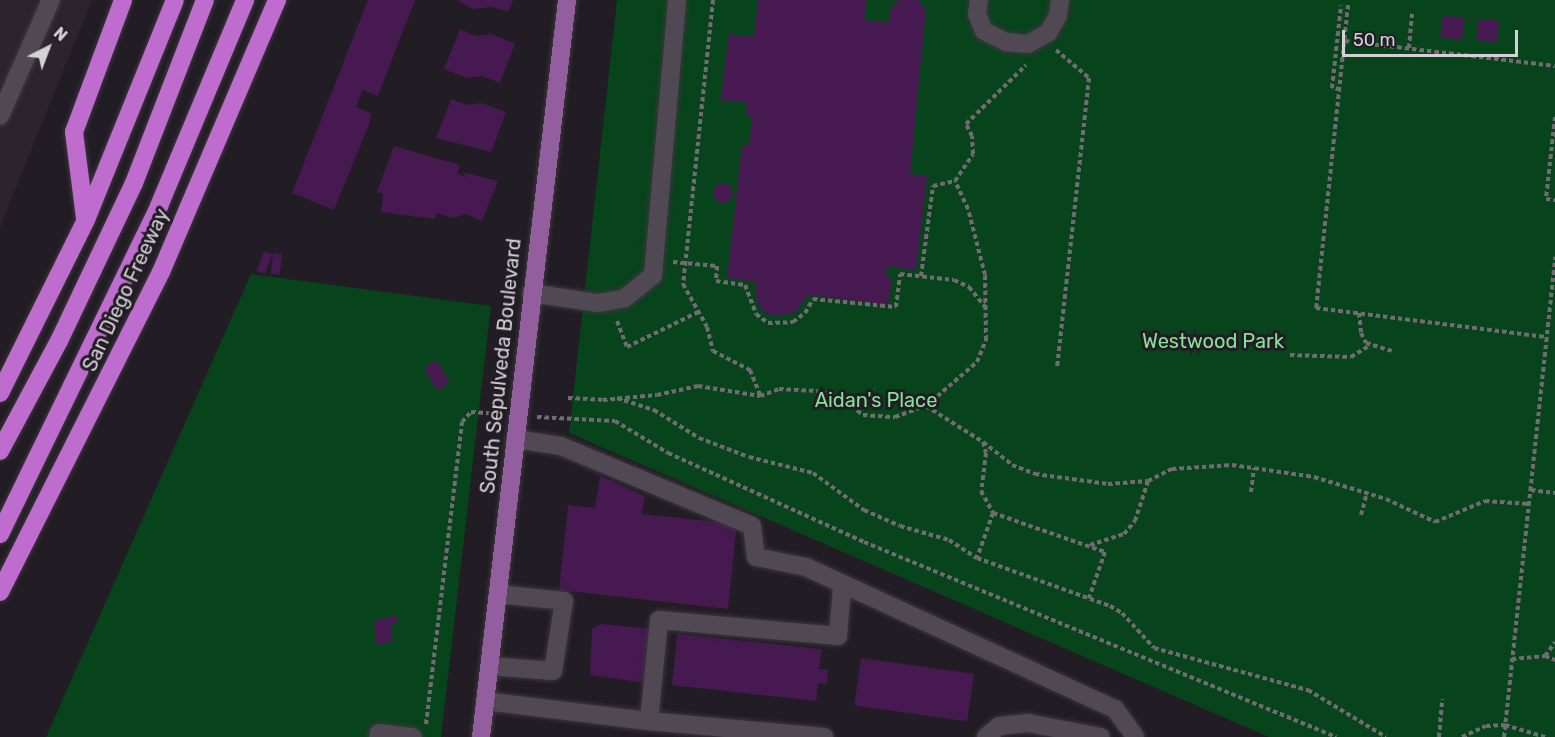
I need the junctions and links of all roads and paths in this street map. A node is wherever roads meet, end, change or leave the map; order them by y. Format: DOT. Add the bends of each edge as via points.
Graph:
graph roads {
  1 [pos="51,0"];
  2 [pos="123,0"];
  3 [pos="175,0"];
  4 [pos="205,0"];
  5 [pos="245,0"];
  6 [pos="276,0"];
  7 [pos="567,0"];
  8 [pos="676,0"];
  9 [pos="713,0"];
  10 [pos="979,0"];
  11 [pos="1060,0"];
  12 [pos="1341,5"];
  13 [pos="1348,6"];
  14 [pos="1412,13"];
  15 [pos="1345,40"];
  16 [pos="1408,48"];
  17 [pos="1055,50"];
  18 [pos="1026,65"];
  19 [pos="1555,66"];
  20 [pos="1340,89"];
  21 [pos="0,116"];
  22 [pos="1555,117"];
  23 [pos="955,182"];
  24 [pos="1555,200"];
  25 [pos="86,220"];
  26 [pos="1555,257"];
  27 [pos="654,260"];
  28 [pos="683,263"];
  29 [pos="921,276"];
  30 [pos="531,293"];
  31 [pos="988,309"];
  32 [pos="699,312"];
  33 [pos="1359,313"];
  34 [pos="607,320"];
  35 [pos="1547,337"];
  36 [pos="1370,345"];
  37 [pos="1392,351"];
  38 [pos="1290,355"];
  39 [pos="1057,366"];
  40 [pos="0,393"];
  41 [pos="760,396"];
  42 [pos="568,398"];
  43 [pos="617,398"];
  44 [pos="926,406"];
  45 [pos="489,413"];
  46 [pos="557,418"];
  47 [pos="515,439"];
  48 [pos="983,442"];
  49 [pos="0,451"];
  50 [pos="1254,468"];
  51 [pos="1148,481"];
  52 [pos="1531,490"];
  53 [pos="1251,492"];
  54 [pos="1366,493"];
  55 [pos="1555,493"];
  56 [pos="1529,504"];
  57 [pos="993,513"];
  58 [pos="1361,515"];
  59 [pos="0,534"];
  60 [pos="1089,545"];
  61 [pos="977,558"];
  62 [pos="842,586"];
  63 [pos="0,592"];
  64 [pos="498,594"];
  65 [pos="1089,598"];
  66 [pos="1555,642"];
  67 [pos="1545,656"];
  68 [pos="1512,659"];
  69 [pos="1555,660"];
  70 [pos="489,666"];
  71 [pos="1442,699"];
  72 [pos="485,701"];
  73 [pos="649,721"];
  74 [pos="1505,725"];
  75 [pos="1537,736"];
  76 [pos="378,737"];
  77 [pos="413,737"];
  78 [pos="424,737"];
  79 [pos="481,737"];
  80 [pos="824,737"];
  81 [pos="986,737"];
  82 [pos="1101,737"];
  83 [pos="1135,737"];
  84 [pos="1336,737"];
  85 [pos="1386,737"];
  86 [pos="1439,737"];
  87 [pos="1462,737"];
  88 [pos="1504,737"];
  89 [pos="1545,737"];
  1 -- 21 [label="street"];
  2 -- 25 [label="highway" via="74,132"];
  3 -- 25 [label="highway"];
  4 -- 49 [label="highway" via="134,183 59,341"];
  5 -- 59 [label="highway" via="159,206"];
  6 -- 63 [label="highway, San Diego Freeway" via="161,272"];
  7 -- 30 [label="main road, South Sepulveda Boulevard"];
  8 -- 27 [label="street"];
  9 -- 28 [label="path"];
  10 -- 11 [label="street" via="977,14 984,31 1006,42 1028,44 1048,33 1058,16"];
  12 -- 20 [label="path" via="1332,88"];
  13 -- 15 [label="path"];
  14 -- 16 [label="path"];
  15 -- 16 [label="path"];
  15 -- 20 [label="path"];
  16 -- 19 [label="path"];
  17 -- 39 [label="path" via="1089,78"];
  18 -- 23 [label="path" via="966,124 972,136 973,154"];
  20 -- 33 [label="path" via="1316,308"];
  22 -- 24 [label="path" via="1546,199"];
  23 -- 29 [label="path" via="933,186"];
  23 -- 31 [label="path" via="977,240"];
  25 -- 40 [label="highway"];
  26 -- 35 [label="path"];
  27 -- 28 [label="path"];
  27 -- 30 [label="street" via="653,274 625,298 598,303"];
  28 -- 29 [label="path" via="717,266 716,281 745,285 756,314 768,323 780,325 799,318 813,300 896,307 900,274"];
  28 -- 32 [label="path" via="683,284"];
  29 -- 31 [label="path" via="954,280 969,287"];
  30 -- 47 [label="main road, South Sepulveda Boulevard"];
  31 -- 44 [label="path" via="986,340 977,362"];
  32 -- 34 [label="path" via="627,347 616,318"];
  32 -- 41 [label="path" via="713,351 750,370"];
  33 -- 35 [label="path"];
  33 -- 36 [label="path" via="1361,333"];
  35 -- 52 [label="path"];
  36 -- 37 [label="path"];
  36 -- 38 [label="path" via="1363,352 1343,358"];
  41 -- 43 [label="path" via="698,386"];
  41 -- 44 [label="path" via="779,389 816,391 840,396 863,415 895,417"];
  42 -- 43 [label="path"];
  43 -- 61 [label="path" via="654,410 699,438 813,473 864,510 900,526 949,540"];
  44 -- 48 [label="path"];
  45 -- 78 [label="path" via="471,412 462,422"];
  46 -- 84 [label="path" via="615,421 668,453 864,542"];
  47 -- 62 [label="street" via="561,446 752,526 756,557 806,567"];
  47 -- 64 [label="main road, South Sepulveda Boulevard"];
  48 -- 51 [label="path" via="1012,465 1035,474 1108,484"];
  48 -- 57 [label="path" via="986,453 981,490"];
  50 -- 51 [label="path" via="1232,465 1173,469"];
  50 -- 53 [label="path"];
  50 -- 54 [label="path" via="1314,477"];
  51 -- 60 [label="path" via="1135,521 1124,534"];
  52 -- 55 [label="path"];
  52 -- 56 [label="path"];
  54 -- 56 [label="path" via="1434,522 1485,501"];
  54 -- 58 [label="path"];
  56 -- 68 [label="path"];
  57 -- 60 [label="path"];
  57 -- 61 [label="path"];
  60 -- 65 [label="path" via="1105,552"];
  61 -- 65 [label="path"];
  62 -- 73 [label="street" via="838,636 659,620"];
  62 -- 83 [label="street" via="1115,708"];
  64 -- 70 [label="main road, South Sepulveda Boulevard"];
  64 -- 70 [label="street" via="564,601 553,671"];
  65 -- 85 [label="path" via="1122,613 1154,648 1308,690"];
  66 -- 67 [label="path"];
  67 -- 68 [label="path"];
  67 -- 69 [label="path"];
  68 -- 74 [label="path"];
  70 -- 72 [label="main road, South Sepulveda Boulevard"];
  71 -- 86 [label="path"];
  72 -- 73 [label="street"];
  72 -- 79 [label="main road, South Sepulveda Boulevard"];
  73 -- 80 [label="street"];
  74 -- 75 [label="path"];
  74 -- 87 [label="path" via="1486,726"];
  74 -- 88 [label="path"];
  75 -- 89 [label="path"];
  76 -- 77 [label="street" via="379,733"];
  81 -- 82 [label="street" via="999,726 1028,723"];
}
